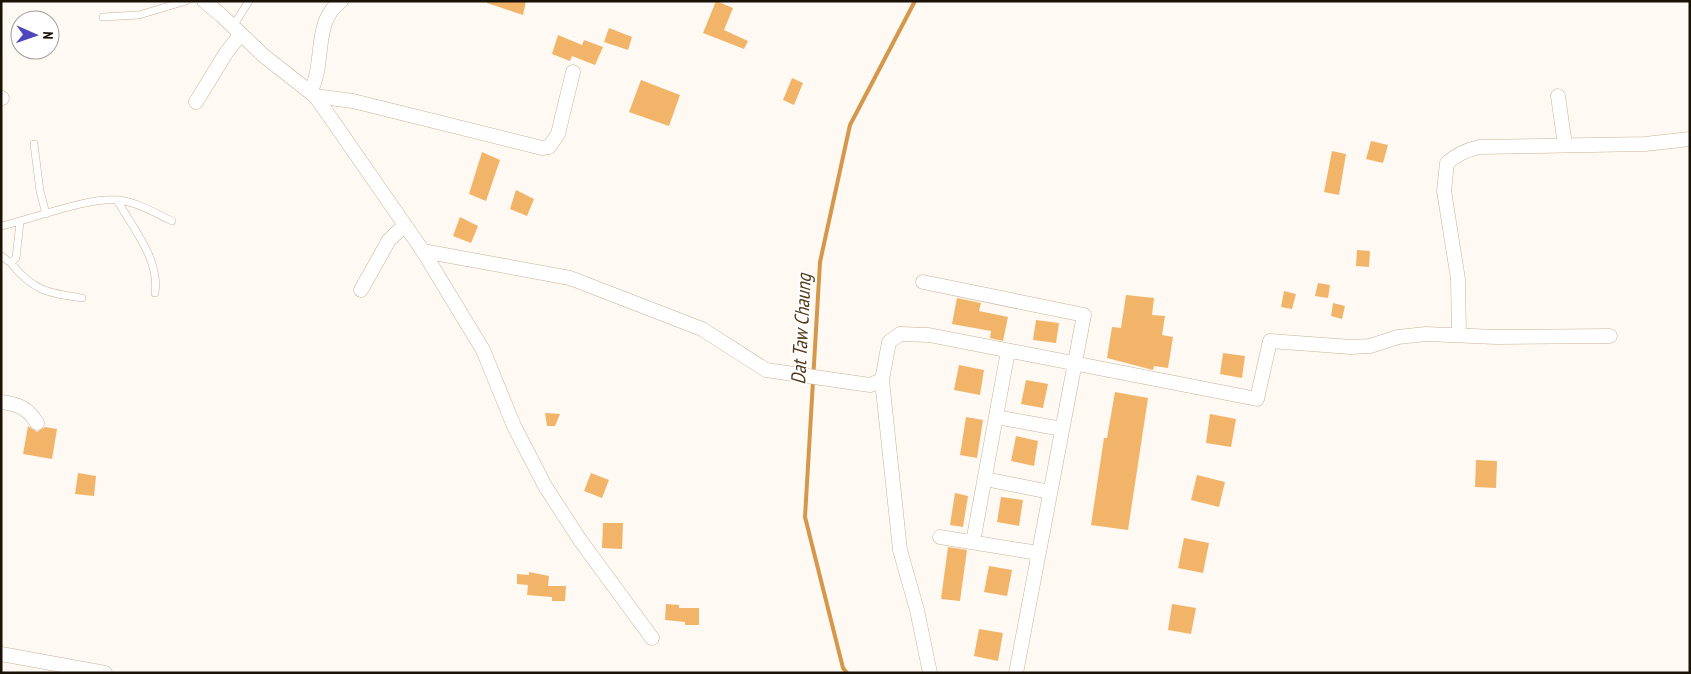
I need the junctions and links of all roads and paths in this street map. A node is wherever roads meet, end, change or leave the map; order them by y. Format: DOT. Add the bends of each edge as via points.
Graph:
graph roads {
  1 [pos="186,1"];
  2 [pos="204,1"];
  3 [pos="249,1"];
  4 [pos="341,1"];
  5 [pos="104,17"];
  6 [pos="236,30"];
  7 [pos="574,72"];
  8 [pos="312,94"];
  9 [pos="1558,96"];
  10 [pos="196,102"];
  11 [pos="1690,139"];
  12 [pos="34,144"];
  13 [pos="1565,145"];
  14 [pos="117,200"];
  15 [pos="46,214"];
  16 [pos="172,221"];
  17 [pos="20,222"];
  18 [pos="405,225"];
  19 [pos="1,226"];
  20 [pos="422,251"];
  21 [pos="1,256"];
  22 [pos="11,263"];
  23 [pos="923,282"];
  24 [pos="361,290"];
  25 [pos="155,294"];
  26 [pos="82,298"];
  27 [pos="1458,334"];
  28 [pos="1610,336"];
  29 [pos="1008,351"];
  30 [pos="1074,365"];
  31 [pos="882,380"];
  32 [pos="1,402"];
  33 [pos="996,417"];
  34 [pos="37,423"];
  35 [pos="1062,429"];
  36 [pos="985,479"];
  37 [pos="1050,492"];
  38 [pos="940,537"];
  39 [pos="973,542"];
  40 [pos="1038,553"];
  41 [pos="652,638"];
  42 [pos="1,654"];
  43 [pos="105,673"];
  44 [pos="930,673"];
  45 [pos="1016,673"];
  1 -- 5 [label="lane" via="139,15"];
  2 -- 6 [label="street"];
  3 -- 6 [label="lane"];
  4 -- 8 [label="street" via="330,11 326,21"];
  6 -- 8 [label="street"];
  6 -- 10 [label="street"];
  7 -- 8 [label="street" via="558,134 550,147 542,148 353,101"];
  8 -- 18 [label="street"];
  9 -- 13 [label="street"];
  11 -- 13 [label="street" via="1645,144"];
  12 -- 15 [label="lane"];
  13 -- 27 [label="street" via="1479,147 1465,150 1447,163 1444,191 1458,279"];
  14 -- 15 [label="lane"];
  14 -- 16 [label="lane" via="133,203"];
  14 -- 25 [label="lane" via="150,257 157,281"];
  15 -- 17 [label="lane"];
  17 -- 19 [label="lane"];
  17 -- 22 [label="lane" via="16,258"];
  18 -- 20 [label="street"];
  18 -- 24 [label="street" via="389,240"];
  20 -- 31 [label="street" via="570,278 702,329 766,370 870,385"];
  20 -- 41 [label="street" via="483,350 521,441 545,486"];
  21 -- 22 [label="lane"];
  22 -- 26 [label="lane" via="24,280 36,288"];
  23 -- 30 [label="street" via="1084,315"];
  27 -- 28 [label="street"];
  27 -- 30 [label="street" via="1398,337 1370,346 1351,347 1270,341 1257,399"];
  29 -- 30 [label="street"];
  29 -- 31 [label="street" via="929,335 900,334 889,342"];
  29 -- 33 [label="street"];
  30 -- 35 [label="street"];
  31 -- 44 [label="street" via="900,550"];
  32 -- 34 [label="street" via="22,407"];
  33 -- 35 [label="street"];
  33 -- 36 [label="street"];
  35 -- 37 [label="street"];
  36 -- 37 [label="street"];
  36 -- 39 [label="street"];
  37 -- 40 [label="street"];
  38 -- 39 [label="street"];
  39 -- 40 [label="street"];
  40 -- 45 [label="street"];
  42 -- 43 [label="street"];
}
